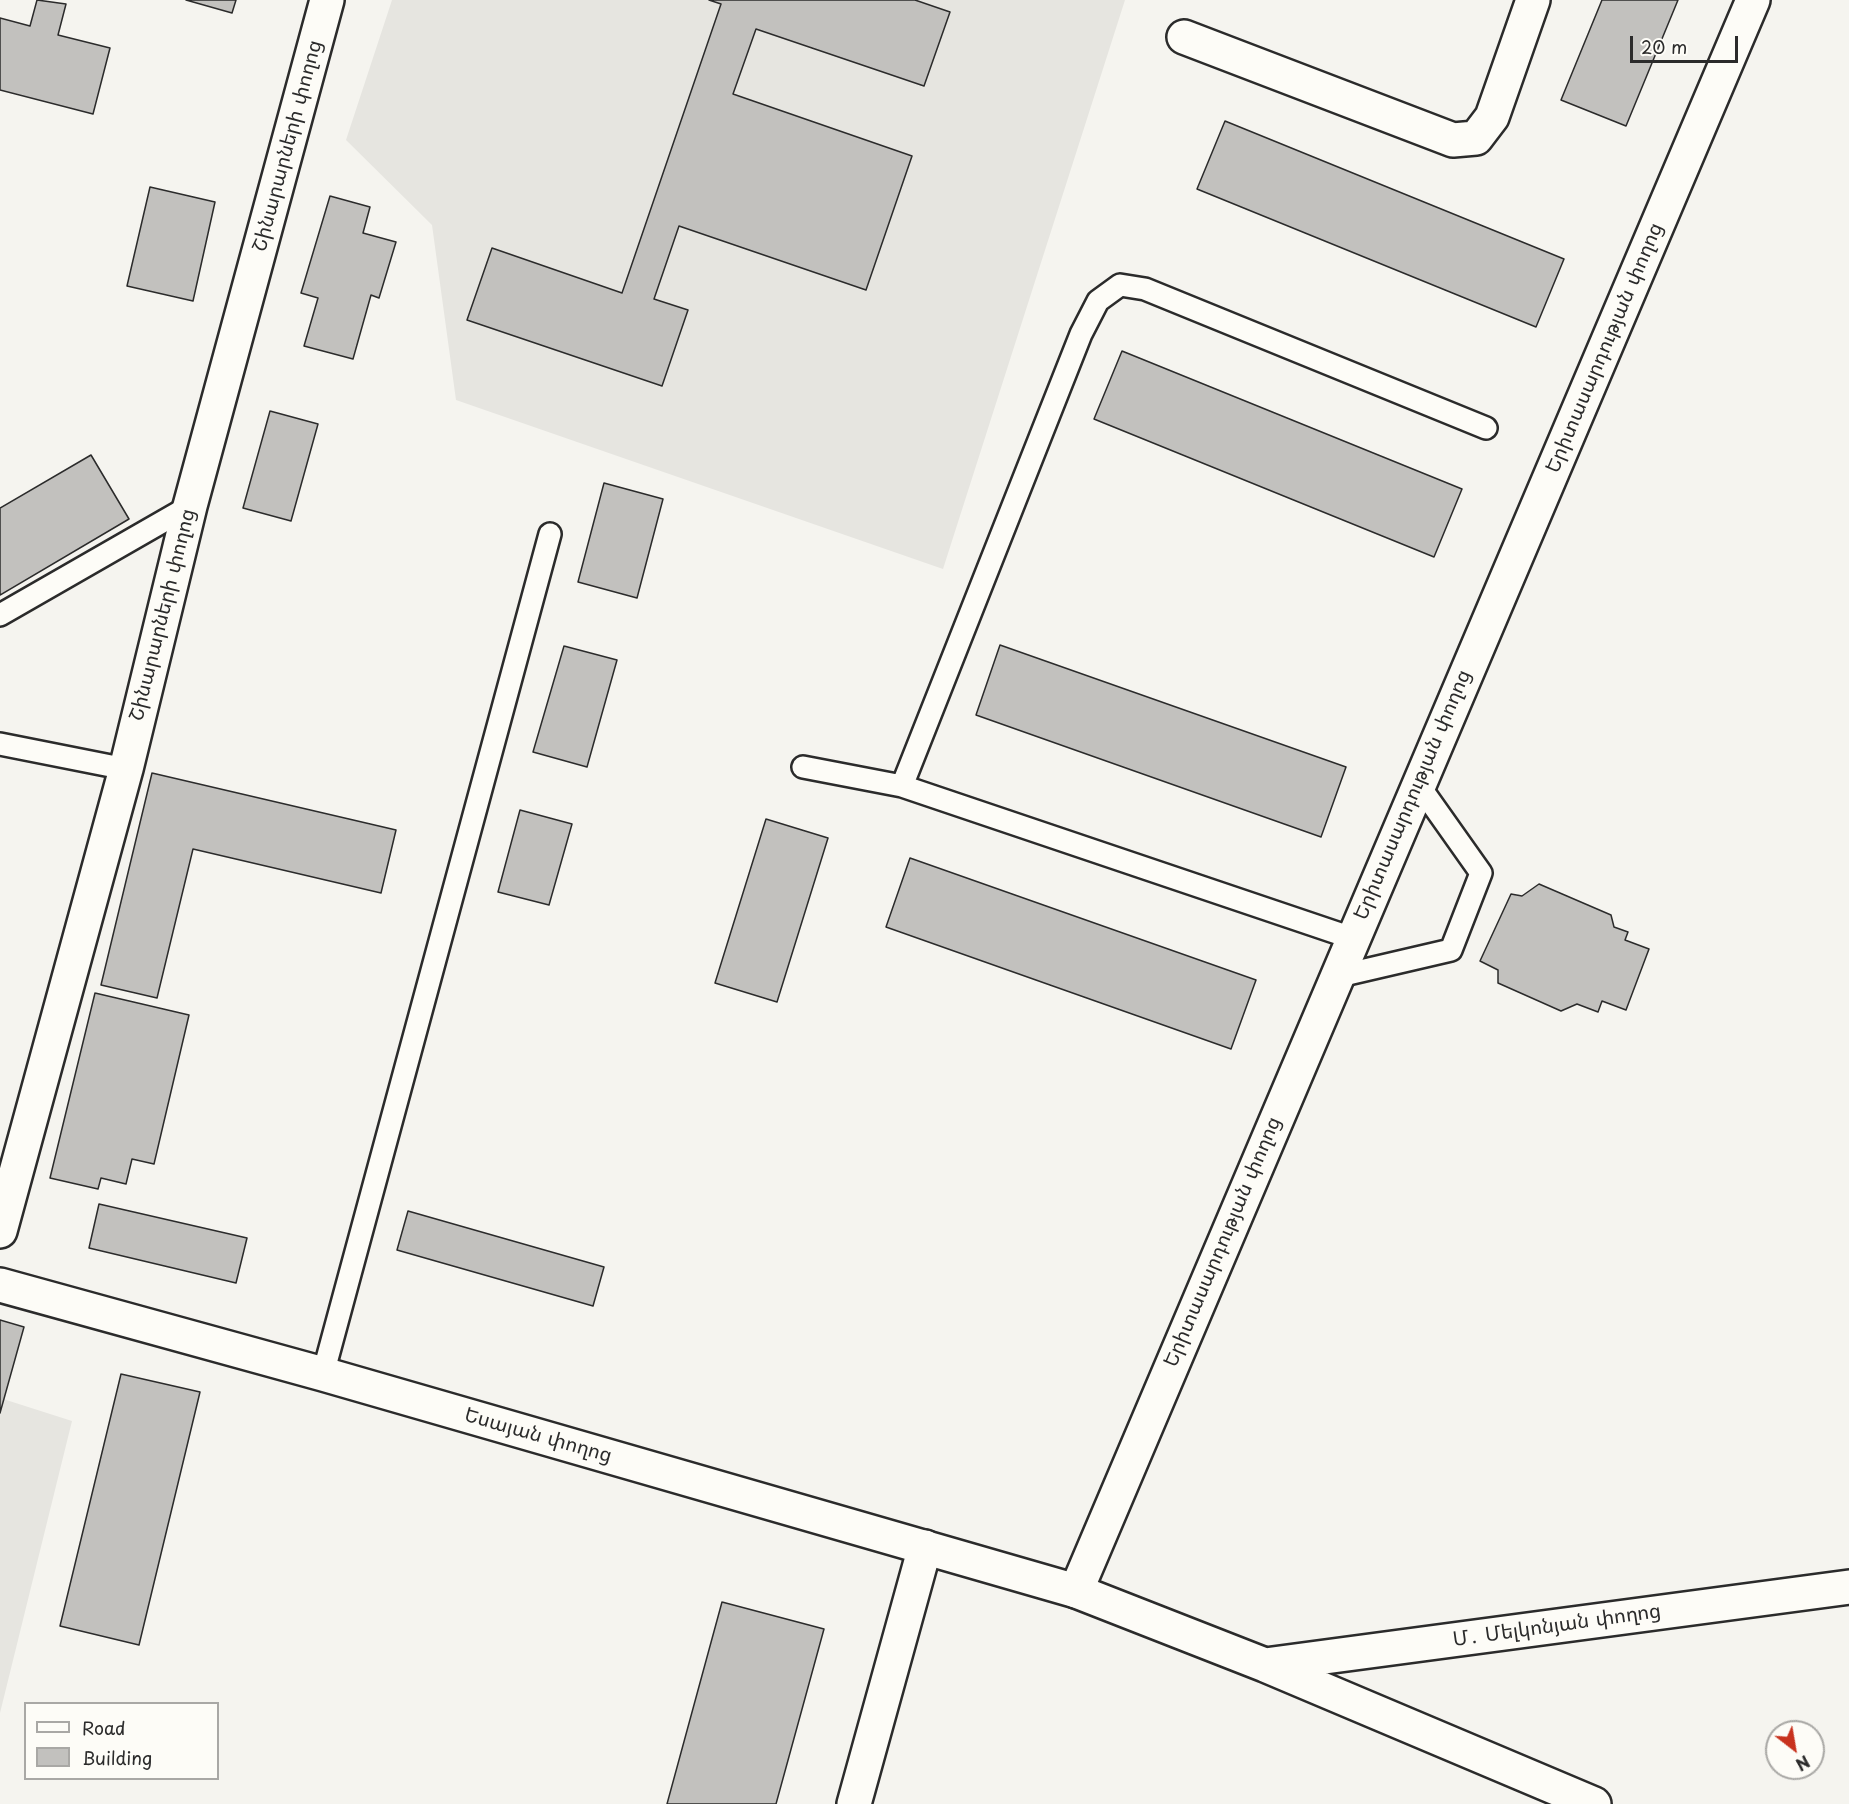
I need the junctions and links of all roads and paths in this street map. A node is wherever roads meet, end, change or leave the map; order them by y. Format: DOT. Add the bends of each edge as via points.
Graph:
graph roads {
  1 [pos="327,0"];
  2 [pos="1533,0"];
  3 [pos="1753,0"];
  4 [pos="1184,37"];
  5 [pos="1486,428"];
  6 [pos="190,506"];
  7 [pos="550,534"];
  8 [pos="0,615"];
  9 [pos="0,744"];
  10 [pos="803,766"];
  11 [pos="126,769"];
  12 [pos="1418,784"];
  13 [pos="902,786"];
  14 [pos="1352,938"];
  15 [pos="1335,977"];
  16 [pos="0,1231"];
  17 [pos="0,1285"];
  18 [pos="323,1374"];
  19 [pos="925,1547"];
  20 [pos="1849,1587"];
  21 [pos="1076,1591"];
  22 [pos="1265,1665"];
  23 [pos="854,1804"];
  24 [pos="1594,1804"];
  1 -- 6 [label="street, Շինարարների փողոց"];
  2 -- 4 [label="street" via="1492,117 1476,138 1453,140"];
  3 -- 12 [label="street, Երիտասարդության փողոց"];
  5 -- 13 [label="lane" via="1145,289 1120,285 1098,301 1081,334"];
  6 -- 8 [label="lane"];
  6 -- 11 [label="street, Շինարարների փողոց"];
  7 -- 18 [label="lane"];
  9 -- 11 [label="lane"];
  10 -- 13 [label="lane"];
  11 -- 16 [label="street, Շինարարների փողոց"];
  12 -- 14 [label="street, Երիտասարդության փողոց"];
  12 -- 15 [label="lane" via="1481,873 1451,950"];
  13 -- 14 [label="lane"];
  14 -- 15 [label="street, Երիտասարդության փողոց"];
  15 -- 21 [label="street, Երիտասարդության փողոց"];
  17 -- 18 [label="street, Եսայան փողոց"];
  18 -- 19 [label="street, Եսայան փողոց"];
  19 -- 21 [label="street, Եսայան փողոց"];
  19 -- 23 [label="street"];
  20 -- 22 [label="street, Մ․ Մելկոնյան փողոց"];
  21 -- 22 [label="street, Եսայան փողոց"];
  22 -- 24 [label="street, Եսայան փողոց"];
}
